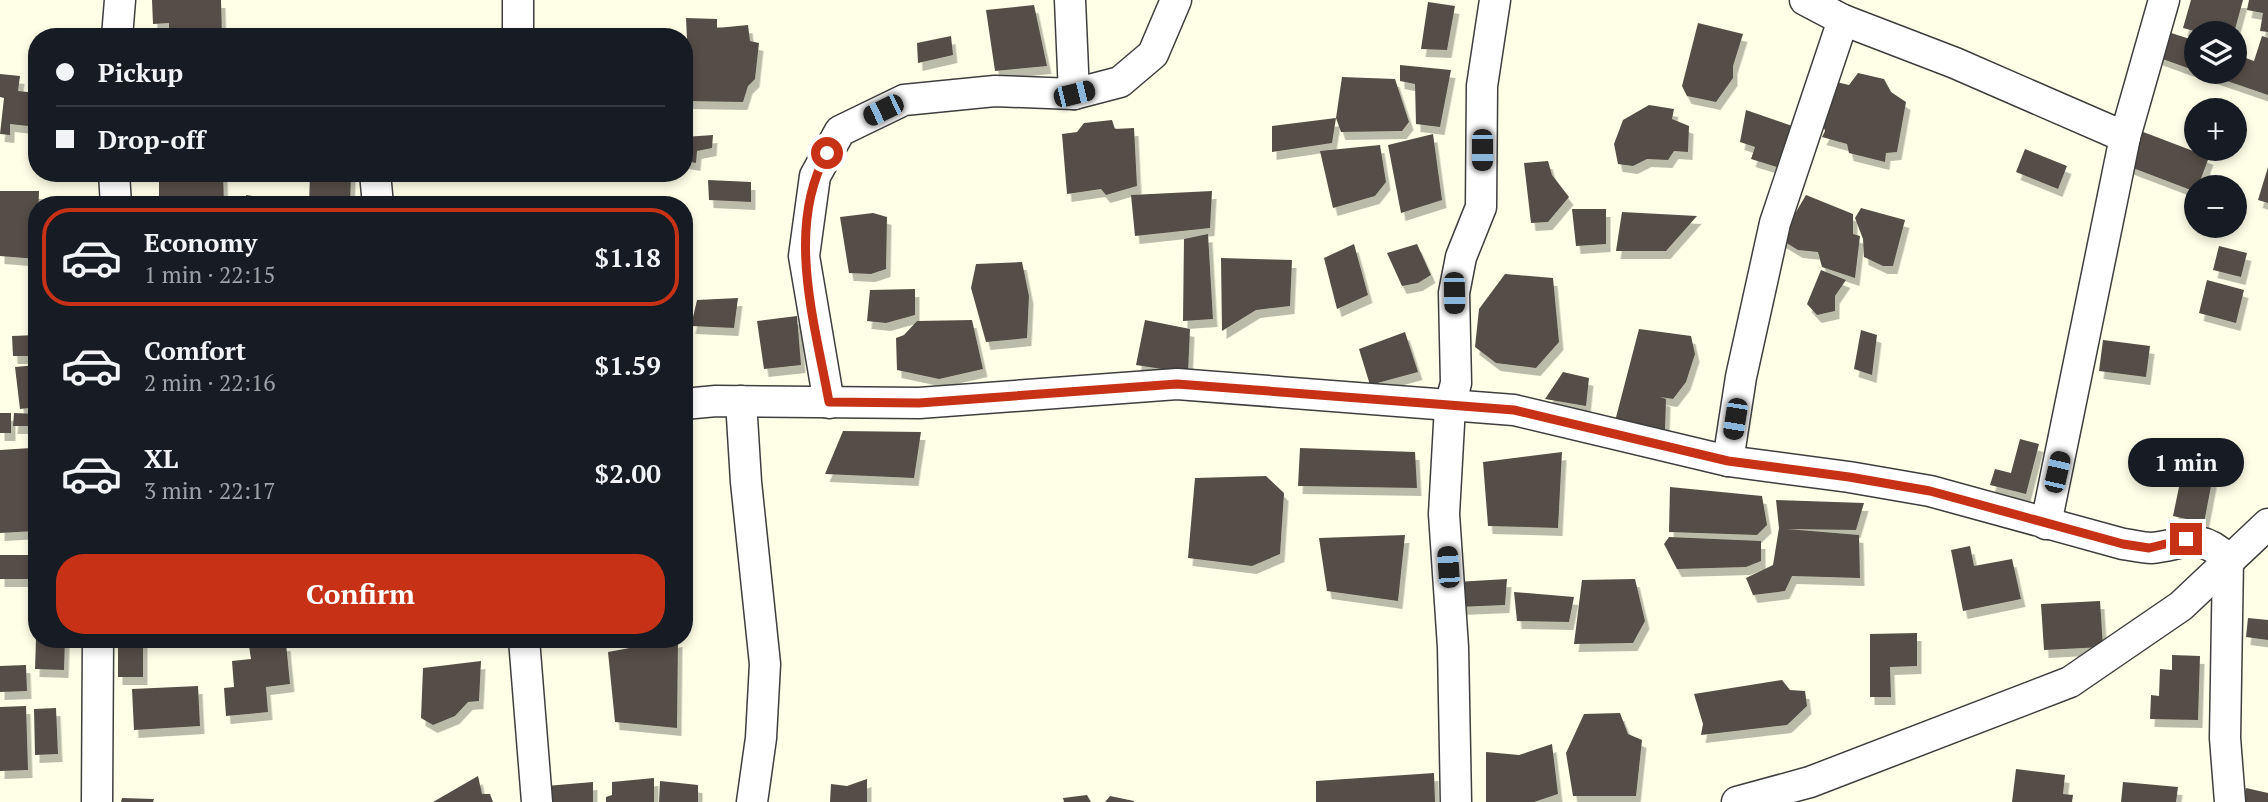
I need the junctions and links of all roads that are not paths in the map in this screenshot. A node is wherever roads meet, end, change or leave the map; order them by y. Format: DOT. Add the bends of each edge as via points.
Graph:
graph roads {
  1 [pos="120,0"];
  2 [pos="518,0"];
  3 [pos="1070,0"];
  4 [pos="1176,0"];
  5 [pos="1495,0"];
  6 [pos="1805,0"];
  7 [pos="2164,0"];
  8 [pos="1843,20"];
  9 [pos="118,28"];
  10 [pos="518,28"];
  11 [pos="1074,94"];
  12 [pos="2125,136"];
  13 [pos="741,401"];
  14 [pos="829,402"];
  15 [pos="693,404"];
  16 [pos="1450,407"];
  17 [pos="1728,461"];
  18 [pos="2046,524"];
  19 [pos="2268,524"];
  20 [pos="2228,559"];
  21 [pos="98,648"];
  22 [pos="525,648"];
  23 [pos="97,802"];
  24 [pos="537,802"];
  25 [pos="752,802"];
  26 [pos="1456,802"];
  27 [pos="1737,802"];
  28 [pos="2230,802"];
  1 -- 9 [label="street"];
  2 -- 10 [label="street"];
  3 -- 11 [label="street"];
  4 -- 11 [label="street" via="1153,54 1120,82"];
  5 -- 16 [label="street" via="1482,86 1482,208 1461,257 1454,293 1456,383"];
  6 -- 8 [label="street"];
  7 -- 12 [label="street"];
  8 -- 12 [label="street"];
  8 -- 17 [label="street" via="1774,223"];
  11 -- 14 [label="street" via="995,91 904,100 840,131 815,176 804,256"];
  12 -- 18 [label="street"];
  13 -- 14 [label="street"];
  13 -- 15 [label="street"];
  13 -- 25 [label="street" via="765,664"];
  14 -- 16 [label="street" via="919,403 1177,384"];
  16 -- 17 [label="street" via="1514,410"];
  16 -- 26 [label="street" via="1444,514"];
  17 -- 18 [label="street" via="1930,491"];
  18 -- 20 [label="street" via="2149,548 2186,539 2206,544"];
  19 -- 20 [label="street"];
  20 -- 27 [label="street" via="2181,606 2070,682 1810,782"];
  20 -- 28 [label="street" via="2225,738"];
  21 -- 23 [label="street"];
  22 -- 24 [label="street"];
}
